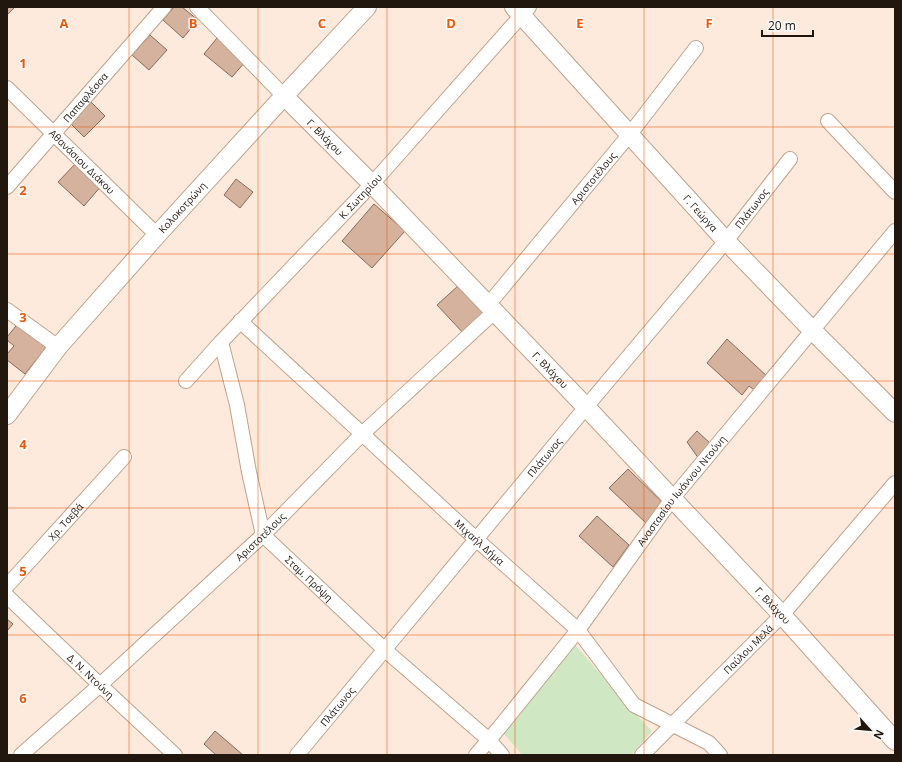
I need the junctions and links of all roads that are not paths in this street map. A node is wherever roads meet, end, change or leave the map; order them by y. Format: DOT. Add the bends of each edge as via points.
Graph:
graph roads {
  1 [pos="164,7"];
  2 [pos="197,7"];
  3 [pos="367,7"];
  4 [pos="521,10"];
  5 [pos="696,48"];
  6 [pos="7,88"];
  7 [pos="284,96"];
  8 [pos="828,121"];
  9 [pos="54,134"];
  10 [pos="630,134"];
  11 [pos="790,159"];
  12 [pos="372,184"];
  13 [pos="7,187"];
  14 [pos="895,192"];
  15 [pos="895,231"];
  16 [pos="157,235"];
  17 [pos="726,241"];
  18 [pos="491,308"];
  19 [pos="7,310"];
  20 [pos="240,321"];
  21 [pos="812,330"];
  22 [pos="221,342"];
  23 [pos="58,347"];
  24 [pos="186,381"];
  25 [pos="586,407"];
  26 [pos="895,413"];
  27 [pos="7,415"];
  28 [pos="362,434"];
  29 [pos="124,457"];
  30 [pos="895,483"];
  31 [pos="672,498"];
  32 [pos="263,535"];
  33 [pos="477,540"];
  34 [pos="7,586"];
  35 [pos="7,596"];
  36 [pos="782,615"];
  37 [pos="578,630"];
  38 [pos="384,650"];
  39 [pos="100,685"];
  40 [pos="672,724"];
  41 [pos="489,740"];
  42 [pos="895,741"];
  43 [pos="21,755"];
  44 [pos="176,755"];
  45 [pos="297,755"];
  46 [pos="476,755"];
  47 [pos="502,755"];
  48 [pos="642,755"];
  49 [pos="720,755"];
  1 -- 9 [label="street, Παπαφλέσσα"];
  2 -- 7 [label="street, Γ. Βλάχου"];
  3 -- 7 [label="street, Κολοκοτρώνη"];
  4 -- 10 [label="street, Γ. Γεώργα"];
  4 -- 12 [label="street, Κ. Σωτηρίου"];
  5 -- 10 [label="street, Αριστοτέλους"];
  6 -- 9 [label="street, Αθανάσιου Διάκου"];
  7 -- 12 [label="street, Γ. Βλάχου"];
  7 -- 16 [label="street, Κολοκοτρώνη"];
  8 -- 14 [label="street"];
  9 -- 13 [label="street, Παπαφλέσσα"];
  9 -- 16 [label="street, Αθανάσιου Διάκου"];
  10 -- 17 [label="street, Γ. Γεώργα"];
  10 -- 18 [label="street, Αριστοτέλους"];
  11 -- 17 [label="street, Πλάτωνος"];
  12 -- 18 [label="street, Γ. Βλάχου"];
  12 -- 20 [label="street, Κ. Σωτηρίου"];
  15 -- 21 [label="street, Αναστασίου Ιωάννου Ντούνη"];
  16 -- 23 [label="street, Κολοκοτρώνη"];
  17 -- 21 [label="street, Γ. Γεώργα"];
  17 -- 25 [label="street, Πλάτωνος"];
  18 -- 25 [label="street, Γ. Βλάχου"];
  18 -- 28 [label="street, Αριστοτέλους"];
  19 -- 23 [label="street"];
  20 -- 22 [label="street, Κ. Σωτηρίου"];
  20 -- 28 [label="street, Μιχαήλ Δήμα"];
  21 -- 26 [label="street, Γ. Γεώργα"];
  21 -- 31 [label="street, Αναστασίου Ιωάννου Ντούνη"];
  22 -- 24 [label="street, Κ. Σωτηρίου"];
  22 -- 32 [label="street" via="237,405"];
  23 -- 27 [label="street, Κολοκοτρώνη"];
  25 -- 31 [label="street, Γ. Βλάχου"];
  25 -- 33 [label="street, Πλάτωνος"];
  28 -- 32 [label="street, Αριστοτέλους"];
  28 -- 33 [label="street, Μιχαήλ Δήμα"];
  29 -- 34 [label="street, Χρ. Τσεβά"];
  30 -- 36 [label="street, Παύλου Μελά"];
  31 -- 36 [label="street, Γ. Βλάχου"];
  31 -- 37 [label="street, Αναστασίου Ιωάννου Ντούνη"];
  32 -- 38 [label="street, Σταμ. Πρόψη"];
  32 -- 39 [label="street, Αριστοτέλους"];
  33 -- 37 [label="street, Μιχαήλ Δήμα"];
  33 -- 38 [label="street, Πλάτωνος"];
  35 -- 39 [label="street, Δ. Ν. Ντούνη"];
  36 -- 40 [label="street, Παύλου Μελά"];
  36 -- 42 [label="street, Γ. Βλάχου"];
  37 -- 40 [label="street, Μιχαήλ Δήμα" via="634,705"];
  37 -- 41 [label="street, Αναστασίου Ιωάννου Ντούνη"];
  38 -- 41 [label="street, Σταμ. Πρόψη"];
  38 -- 45 [label="street, Πλάτωνος"];
  39 -- 43 [label="street, Αριστοτέλους"];
  39 -- 44 [label="street, Δ. Ν. Ντούνη"];
  40 -- 48 [label="street, Παύλου Μελά"];
  40 -- 49 [label="street, Μιχαήλ Δήμα" via="709,743"];
  41 -- 46 [label="street, Αναστασίου Ιωάννου Ντούνη"];
  41 -- 47 [label="street, Σταμ. Πρόψη"];
}
